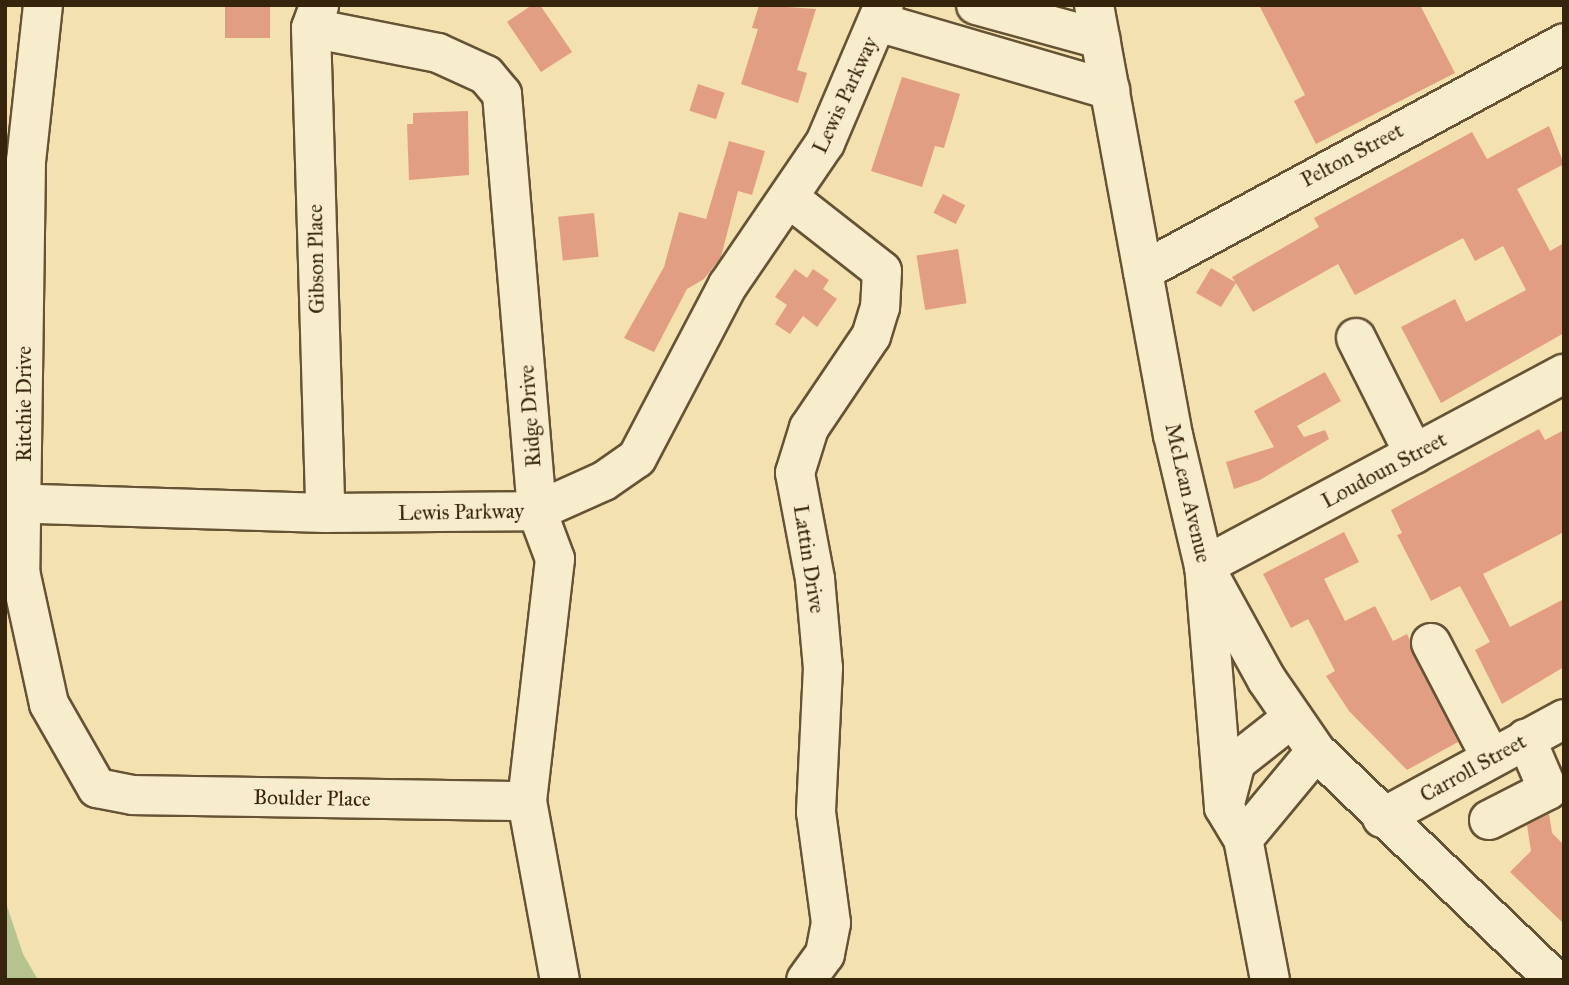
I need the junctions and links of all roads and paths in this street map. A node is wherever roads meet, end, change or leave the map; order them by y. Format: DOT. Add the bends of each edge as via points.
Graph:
graph roads {
  1 [pos="43,5"];
  2 [pos="976,5"];
  3 [pos="881,13"];
  4 [pos="315,17"];
  5 [pos="1097,22"];
  6 [pos="1564,43"];
  7 [pos="1110,90"];
  8 [pos="789,198"];
  9 [pos="1143,271"];
  10 [pos="1356,338"];
  11 [pos="1564,374"];
  12 [pos="1414,454"];
  13 [pos="14,503"];
  14 [pos="537,511"];
  15 [pos="325,513"];
  16 [pos="1204,566"];
  17 [pos="1431,643"];
  18 [pos="1292,718"];
  19 [pos="1564,719"];
  20 [pos="1526,739"];
  21 [pos="1316,751"];
  22 [pos="1491,758"];
  23 [pos="97,788"];
  24 [pos="527,801"];
  25 [pos="1382,818"];
  26 [pos="1489,820"];
  27 [pos="1234,823"];
  28 [pos="559,980"];
  29 [pos="806,980"];
  30 [pos="1270,980"];
  31 [pos="1555,980"];
  1 -- 13 [label="street, Ritchie Drive" via="26,161"];
  2 -- 5 [label="street"];
  3 -- 7 [label="street"];
  3 -- 8 [label="street, Lewis Parkway" via="825,143"];
  4 -- 14 [label="street, Ridge Drive" via="438,52 485,75 502,94"];
  4 -- 15 [label="street, Gibson Place"];
  5 -- 7 [label="street, McLean Avenue"];
  6 -- 9 [label="street, Pelton Street"];
  7 -- 9 [label="street, McLean Avenue"];
  8 -- 14 [label="street, Lewis Parkway" via="728,285 637,458 604,481"];
  8 -- 29 [label="street, Lattin Drive" via="882,271 880,307 871,337 809,428 795,473 815,579 823,668 816,812 831,923 825,954"];
  9 -- 16 [label="street, McLean Avenue"];
  10 -- 12 [label="street"];
  11 -- 12 [label="street, Loudoun Street"];
  12 -- 16 [label="street, Loudoun Street"];
  13 -- 15 [label="street, Lewis Parkway"];
  13 -- 23 [label="street, Ritchie Drive" via="20,571 49,704"];
  14 -- 15 [label="street, Lewis Parkway"];
  14 -- 24 [label="street, Ridge Drive" via="555,559"];
  16 -- 18 [label="street, McLean Avenue"];
  16 -- 27 [label="street"];
  17 -- 22 [label="street"];
  18 -- 21 [label="street, McLean Avenue"];
  18 -- 27 [label="street" via="1236,762"];
  19 -- 20 [label="street, Carroll Street"];
  20 -- 22 [label="street, Carroll Street"];
  20 -- 26 [label="street" via="1548,790"];
  21 -- 25 [label="street, McLean Avenue"];
  21 -- 27 [label="street"];
  22 -- 25 [label="street, Carroll Street"];
  23 -- 24 [label="street, Boulder Place" via="133,795"];
  24 -- 28 [label="street, Ridge Drive"];
  25 -- 31 [label="street, McLean Avenue"];
  27 -- 30 [label="street"];
}
